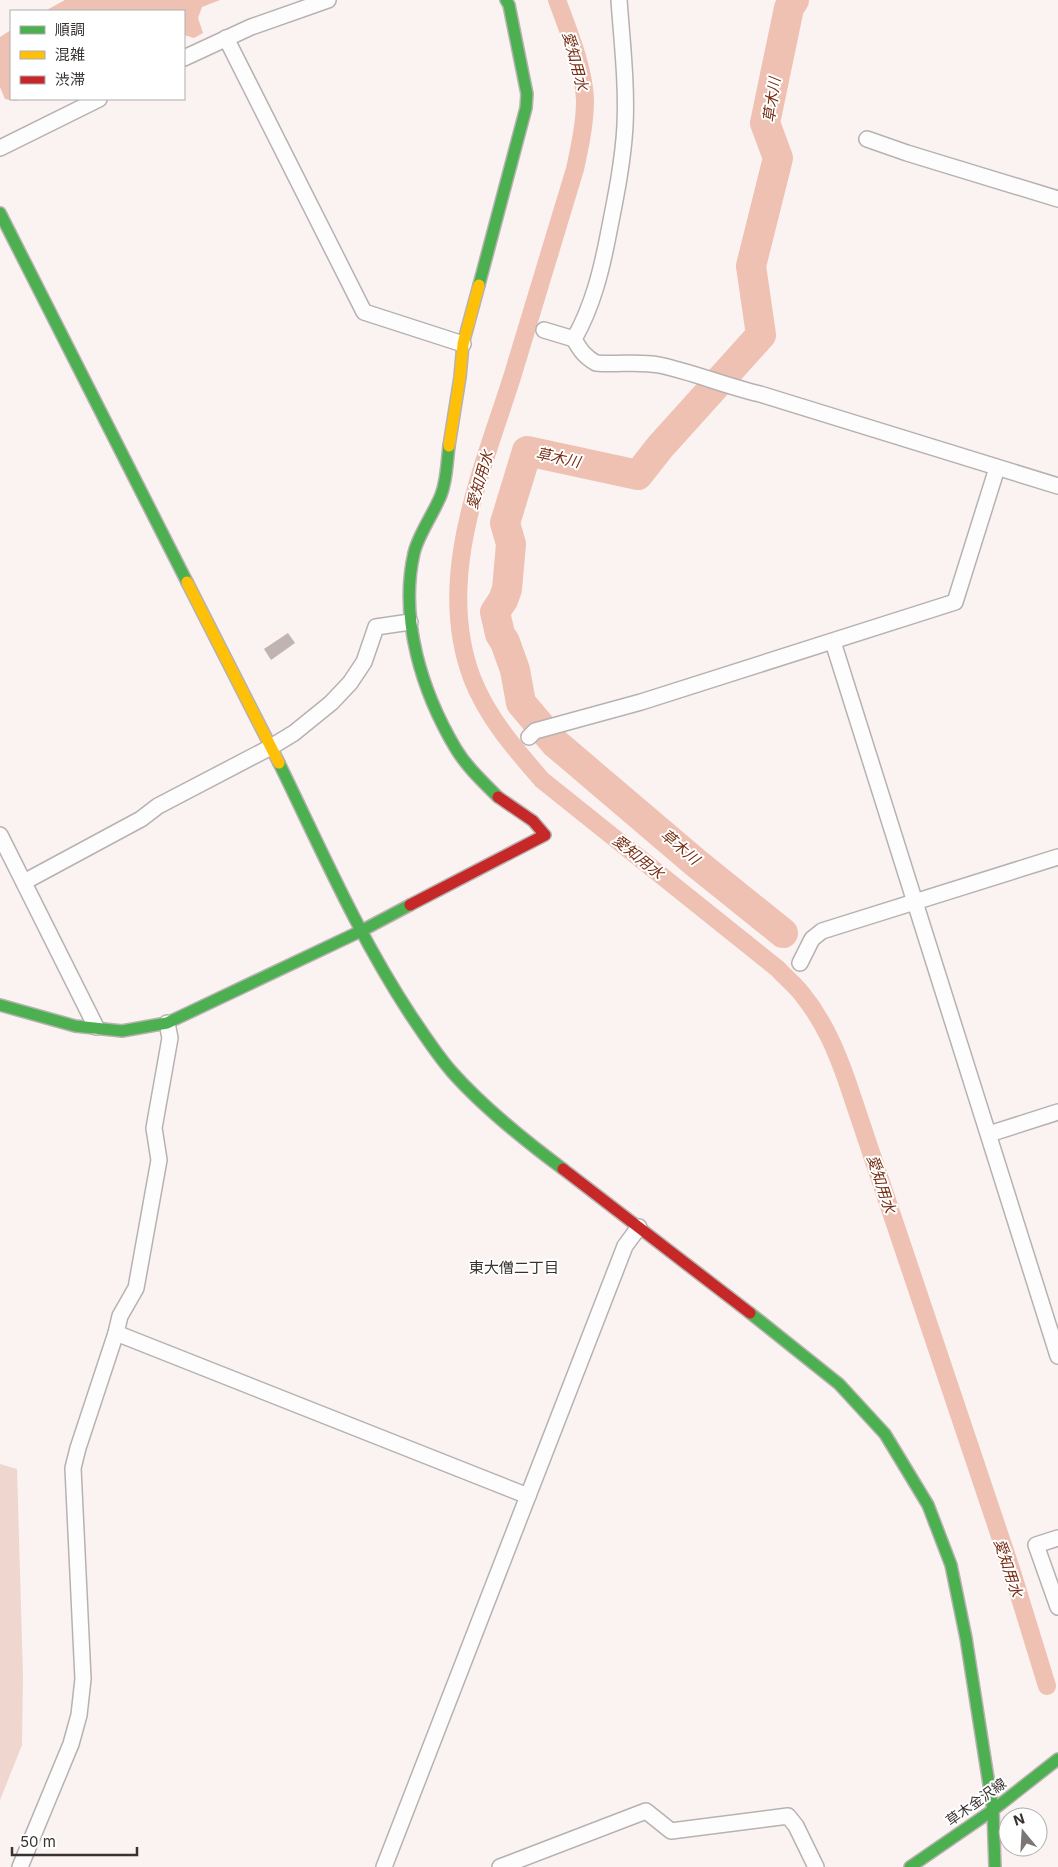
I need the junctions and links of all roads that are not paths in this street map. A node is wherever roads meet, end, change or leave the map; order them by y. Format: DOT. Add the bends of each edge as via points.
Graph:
graph roads {
  1 [pos="328,0"];
  2 [pos="506,0"];
  3 [pos="619,0"];
  4 [pos="226,38"];
  5 [pos="185,58"];
  6 [pos="97,100"];
  7 [pos="867,139"];
  8 [pos="0,148"];
  9 [pos="1058,198"];
  10 [pos="0,213"];
  11 [pos="544,330"];
  12 [pos="574,339"];
  13 [pos="463,344"];
  14 [pos="997,468"];
  15 [pos="1058,486"];
  16 [pos="410,622"];
  17 [pos="833,642"];
  18 [pos="529,736"];
  19 [pos="271,747"];
  20 [pos="0,835"];
  21 [pos="1058,857"];
  22 [pos="24,882"];
  23 [pos="914,903"];
  24 [pos="361,931"];
  25 [pos="800,963"];
  26 [pos="0,1006"];
  27 [pos="167,1023"];
  28 [pos="96,1027"];
  29 [pos="1058,1112"];
  30 [pos="989,1134"];
  31 [pos="639,1227"];
  32 [pos="116,1333"];
  33 [pos="1058,1356"];
  34 [pos="528,1496"];
  35 [pos="1058,1538"];
  36 [pos="1058,1607"];
  37 [pos="1058,1759"];
  38 [pos="993,1810"];
  39 [pos="20,1867"];
  40 [pos="384,1867"];
  41 [pos="500,1867"];
  42 [pos="816,1867"];
  43 [pos="910,1867"];
  44 [pos="995,1867"];
  1 -- 4 [label="street"];
  2 -- 13 [label="street" via="510,5 527,94 526,108"];
  3 -- 12 [label="street" via="625,87 621,167 605,253 592,301"];
  4 -- 5 [label="street"];
  4 -- 13 [label="street" via="364,312"];
  6 -- 8 [label="street"];
  7 -- 9 [label="street"];
  10 -- 19 [label="street"];
  11 -- 12 [label="street"];
  12 -- 14 [label="street" via="588,358 596,363 656,365 698,375"];
  13 -- 16 [label="street" via="442,492 414,551"];
  14 -- 15 [label="street"];
  14 -- 17 [label="street" via="955,602"];
  16 -- 19 [label="street" via="376,627 364,662 350,683 294,733"];
  16 -- 24 [label="street" via="427,690 456,749 472,771 500,799 534,821 545,835"];
  17 -- 18 [label="street" via="641,702 535,731"];
  17 -- 23 [label="street"];
  19 -- 22 [label="street"];
  19 -- 24 [label="street"];
  20 -- 22 [label="street"];
  21 -- 23 [label="street"];
  22 -- 28 [label="street"];
  23 -- 25 [label="street" via="822,931 812,939"];
  23 -- 30 [label="street"];
  24 -- 27 [label="street"];
  24 -- 31 [label="street" via="411,1016 452,1072 536,1149"];
  26 -- 28 [label="street" via="76,1026"];
  27 -- 28 [label="street" via="122,1031"];
  27 -- 32 [label="street" via="170,1038 154,1128 159,1160 136,1288 120,1316"];
  29 -- 30 [label="street"];
  30 -- 33 [label="street"];
  31 -- 34 [label="street" via="625,1246"];
  31 -- 38 [label="street" via="839,1384 885,1434 928,1505 951,1565"];
  32 -- 34 [label="street"];
  32 -- 39 [label="street" via="73,1468 83,1679 79,1715 71,1744"];
  34 -- 40 [label="street"];
  35 -- 36 [label="street" via="1036,1545"];
  37 -- 38 [label="street, 草木金沢線"];
  38 -- 43 [label="street, 草木金沢線"];
  38 -- 44 [label="street"];
  41 -- 42 [label="street" via="646,1811 671,1832 788,1816"];
}
